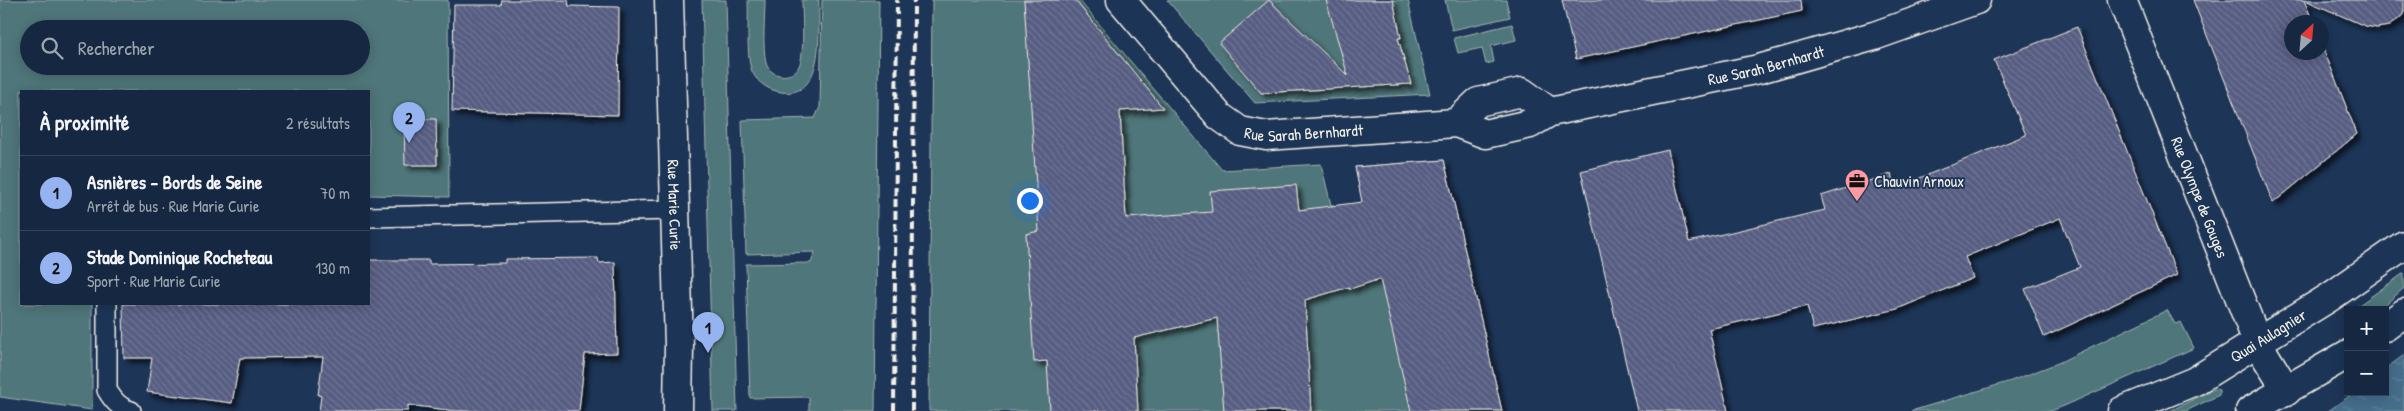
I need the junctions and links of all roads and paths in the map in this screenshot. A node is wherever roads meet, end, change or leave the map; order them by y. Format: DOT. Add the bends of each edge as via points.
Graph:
graph roads {
  1 [pos="669,0"];
  2 [pos="1121,0"];
  3 [pos="1976,0"];
  4 [pos="2122,0"];
  5 [pos="674,210"];
  6 [pos="370,217"];
  7 [pos="2404,245"];
  8 [pos="107,305"];
  9 [pos="2404,313"];
  10 [pos="2389,325"];
  11 [pos="2258,344"];
  12 [pos="2344,356"];
  13 [pos="2287,391"];
  14 [pos="131,411"];
  15 [pos="678,411"];
  16 [pos="2122,411"];
  17 [pos="2250,411"];
  1 -- 5 [label="street, Rue Marie Curie"];
  2 -- 3 [label="street, Rue Sarah Bernhardt" via="1219,116 1240,131 1266,136 1456,123 1485,134 1530,124 1550,112 1759,69 1874,36"];
  4 -- 11 [label="street, Rue Olympe de Gouges"];
  5 -- 6 [label="lane"];
  5 -- 15 [label="street, Rue Marie Curie"];
  7 -- 11 [label="street, Quai Aulagnier"];
  8 -- 14 [label="lane" via="107,390 123,409"];
  9 -- 10 [label="street"];
  11 -- 13 [label="street, Rue Olympe de Gouges"];
  11 -- 16 [label="street, Quai Aulagnier" via="2195,381"];
  12 -- 13 [label="street"];
  13 -- 17 [label="street"];
}
